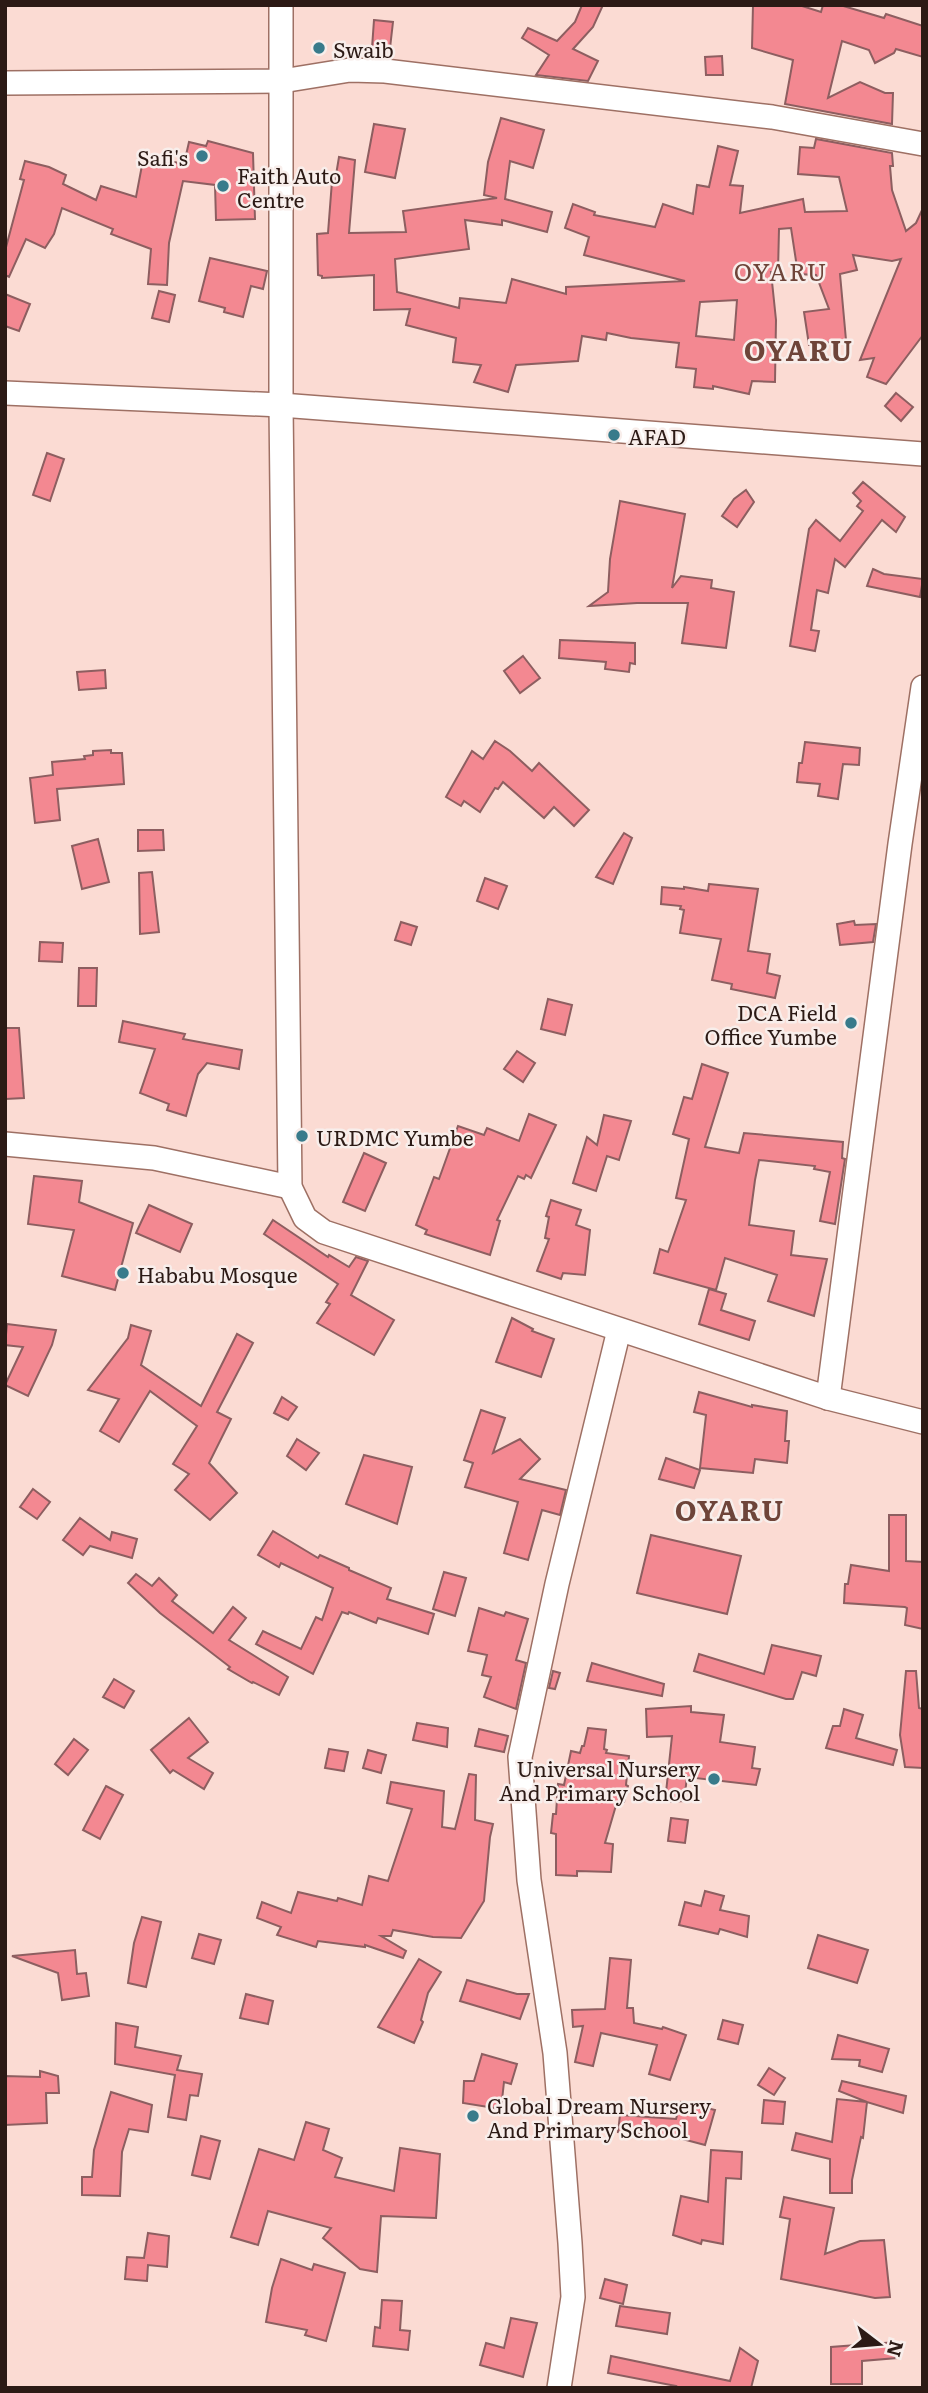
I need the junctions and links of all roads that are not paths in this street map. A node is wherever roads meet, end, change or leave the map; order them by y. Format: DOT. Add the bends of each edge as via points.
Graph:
graph roads {
  1 [pos="281,5"];
  2 [pos="282,81"];
  3 [pos="5,83"];
  4 [pos="923,144"];
  5 [pos="5,393"];
  6 [pos="281,405"];
  7 [pos="923,454"];
  8 [pos="923,687"];
  9 [pos="5,1144"];
  10 [pos="290,1186"];
  11 [pos="618,1330"];
  12 [pos="828,1398"];
  13 [pos="923,1422"];
  14 [pos="559,2388"];
  1 -- 2 [label="street"];
  2 -- 3 [label="street"];
  2 -- 4 [label="street" via="350,70 385,71 772,117"];
  2 -- 6 [label="street"];
  5 -- 6 [label="street"];
  6 -- 7 [label="street"];
  6 -- 10 [label="street"];
  8 -- 12 [label="street"];
  9 -- 10 [label="street" via="154,1158"];
  10 -- 11 [label="street" via="305,1217 324,1232"];
  11 -- 12 [label="street"];
  11 -- 14 [label="street" via="520,1757 529,1880 555,2053 572,2270 573,2297"];
  12 -- 13 [label="street"];
}
